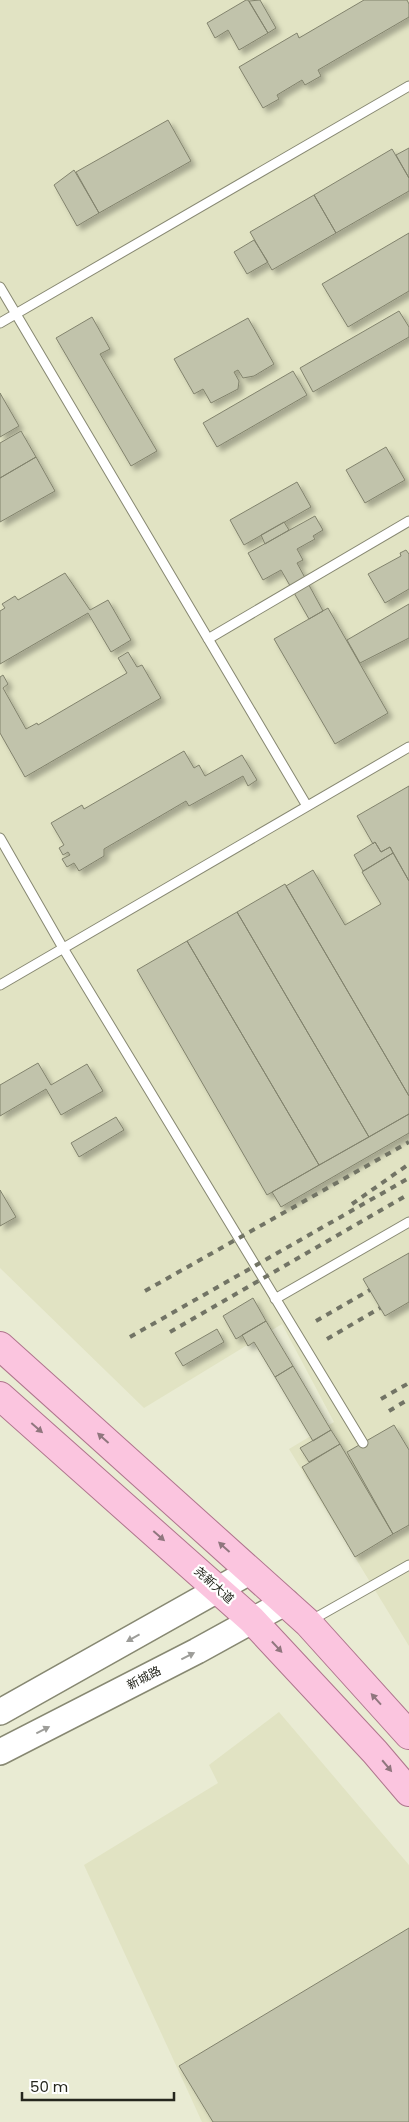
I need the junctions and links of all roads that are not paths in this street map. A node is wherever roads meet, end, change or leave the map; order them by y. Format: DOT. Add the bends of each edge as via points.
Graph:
graph roads {
  1 [pos="409,86"];
  2 [pos="0,286"];
  3 [pos="16,314"];
  4 [pos="0,323"];
  5 [pos="409,521"];
  6 [pos="208,639"];
  7 [pos="409,747"];
  8 [pos="307,806"];
  9 [pos="0,838"];
  10 [pos="63,948"];
  11 [pos="0,985"];
  12 [pos="409,1222"];
  13 [pos="275,1299"];
  14 [pos="0,1346"];
  15 [pos="0,1396"];
  16 [pos="363,1442"];
  17 [pos="409,1565"];
  18 [pos="251,1571"];
  19 [pos="220,1589"];
  20 [pos="286,1602"];
  21 [pos="252,1620"];
  22 [pos="308,1623"];
  23 [pos="0,1712"];
  24 [pos="409,1735"];
  25 [pos="0,1752"];
  26 [pos="409,1792"];
  1 -- 3 [label="lane"];
  2 -- 3 [label="lane"];
  3 -- 4 [label="lane"];
  3 -- 6 [label="lane"];
  5 -- 6 [label="lane"];
  6 -- 8 [label="lane"];
  7 -- 8 [label="lane"];
  8 -- 10 [label="lane"];
  9 -- 10 [label="lane"];
  10 -- 11 [label="lane"];
  10 -- 13 [label="lane"];
  12 -- 13 [label="lane"];
  13 -- 16 [label="lane"];
  18 -- 14 [label="main road, one-way"];
  15 -- 19 [label="main road, 尧新大道, one-way"];
  17 -- 22 [label="lane"];
  18 -- 19 [label="main road"];
  18 -- 20 [label="main road"];
  19 -- 21 [label="main road, 尧新大道"];
  19 -- 23 [label="main road, one-way"];
  20 -- 21 [label="main road, 新城路"];
  20 -- 22 [label="main road"];
  25 -- 21 [label="main road, 新城路, one-way"];
  21 -- 26 [label="main road, 尧新大道, one-way"];
  24 -- 22 [label="main road, one-way"];
}
